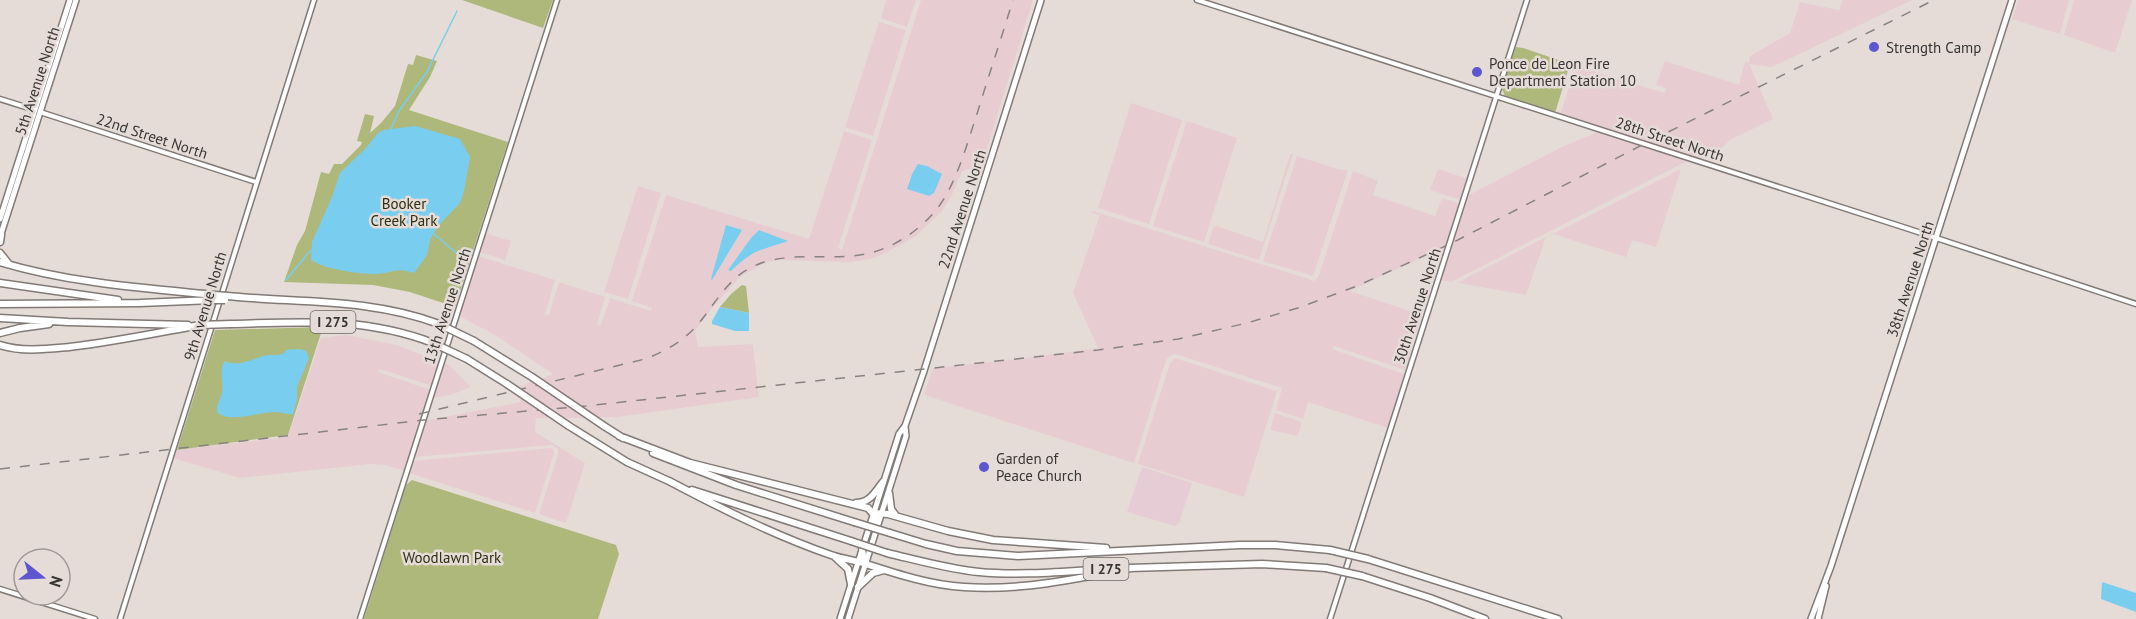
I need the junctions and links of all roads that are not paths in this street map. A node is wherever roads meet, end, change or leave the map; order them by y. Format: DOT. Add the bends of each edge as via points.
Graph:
graph roads {
  1 [pos="70,0"];
  2 [pos="76,0"];
  3 [pos="314,0"];
  4 [pos="557,0"];
  5 [pos="1041,0"];
  6 [pos="1197,0"];
  7 [pos="1527,0"];
  8 [pos="2012,0"];
  9 [pos="1497,96"];
  10 [pos="0,99"];
  11 [pos="38,111"];
  12 [pos="257,182"];
  13 [pos="0,219"];
  14 [pos="0,238"];
  15 [pos="1936,238"];
  16 [pos="0,253"];
  17 [pos="0,262"];
  18 [pos="11,265"];
  19 [pos="2,283"];
  20 [pos="214,298"];
  21 [pos="140,303"];
  22 [pos="3,304"];
  23 [pos="2136,304"];
  24 [pos="0,318"];
  25 [pos="68,322"];
  26 [pos="200,325"];
  27 [pos="3,332"];
  28 [pos="0,345"];
  29 [pos="905,426"];
  30 [pos="619,436"];
  31 [pos="669,481"];
  32 [pos="883,482"];
  33 [pos="889,493"];
  34 [pos="851,503"];
  35 [pos="873,513"];
  36 [pos="883,513"];
  37 [pos="897,516"];
  38 [pos="877,531"];
  39 [pos="862,546"];
  40 [pos="1128,550"];
  41 [pos="832,555"];
  42 [pos="857,561"];
  43 [pos="867,564"];
  44 [pos="1831,566"];
  45 [pos="1131,568"];
  46 [pos="885,570"];
  47 [pos="851,584"];
  48 [pos="858,587"];
  49 [pos="0,589"];
  50 [pos="95,619"];
  51 [pos="120,619"];
  52 [pos="360,619"];
  53 [pos="840,619"];
  54 [pos="848,619"];
  55 [pos="1330,619"];
  56 [pos="1485,619"];
  57 [pos="1558,619"];
  58 [pos="1811,619"];
  59 [pos="1818,619"];
  1 -- 11 [label="main road, 5th Avenue North"];
  2 -- 11 [label="main road, 5th Avenue North"];
  3 -- 12 [label="street, 9th Avenue North"];
  4 -- 52 [label="street, 13th Avenue North"];
  5 -- 29 [label="main road, 22nd Avenue North"];
  6 -- 9 [label="street, 28th Street North"];
  7 -- 9 [label="street, 30th Avenue North"];
  8 -- 15 [label="main road, 38th Avenue North"];
  9 -- 15 [label="street, 28th Street North"];
  9 -- 55 [label="street, 30th Avenue North"];
  10 -- 11 [label="street, 22nd Street North"];
  11 -- 12 [label="street, 22nd Street North"];
  11 -- 13 [label="main road, 5th Avenue North"];
  11 -- 14 [label="main road, 5th Avenue North"];
  12 -- 51 [label="street, 9th Avenue North"];
  15 -- 23 [label="street, 28th Street North"];
  15 -- 44 [label="main road, 38th Avenue North"];
  16 -- 18 [label="highway"];
  17 -- 18 [label="highway"];
  18 -- 20 [label="highway" via="107,284"];
  19 -- 21 [label="highway, I 275"];
  20 -- 21 [label="highway, I 275"];
  20 -- 30 [label="highway, I 275, bridge" via="315,301 410,314 474,341"];
  21 -- 22 [label="highway"];
  24 -- 25 [label="highway, I 275"];
  25 -- 26 [label="highway, I 275"];
  25 -- 27 [label="highway"];
  26 -- 28 [label="highway" via="83,345 42,349"];
  26 -- 31 [label="highway, I 275, bridge" via="325,321 405,333 467,359 627,462"];
  29 -- 32 [label="main road, 22nd Avenue North" via="898,434"];
  29 -- 33 [label="main road, 22nd Avenue North" via="906,436"];
  30 -- 34 [label="highway" via="690,463"];
  30 -- 40 [label="highway, I 275, bridge" via="685,467 926,544 989,555"];
  31 -- 41 [label="highway" via="751,524"];
  31 -- 45 [label="highway, I 275, bridge" via="887,553 980,572"];
  32 -- 34 [label="highway" via="870,499"];
  32 -- 35 [label="main road, 22nd Avenue North"];
  33 -- 36 [label="main road, 22nd Avenue North"];
  33 -- 37 [label="highway" via="891,508"];
  34 -- 35 [label="highway"];
  35 -- 36 [label="highway"];
  35 -- 38 [label="highway"];
  35 -- 39 [label="main road, 22nd Avenue North"];
  36 -- 37 [label="highway"];
  36 -- 38 [label="main road, 22nd Avenue North"];
  37 -- 40 [label="highway" via="992,540"];
  38 -- 43 [label="main road, 22nd Avenue North"];
  39 -- 42 [label="main road, 22nd Avenue North"];
  39 -- 43 [label="highway"];
  40 -- 57 [label="highway, I 275, bridge" via="1275,545 1330,550"];
  41 -- 42 [label="highway"];
  41 -- 47 [label="highway" via="844,564"];
  42 -- 43 [label="highway"];
  42 -- 47 [label="main road, 22nd Avenue North"];
  43 -- 46 [label="highway"];
  43 -- 48 [label="main road, 22nd Avenue North"];
  44 -- 58 [label="main road, 38th Avenue North"];
  44 -- 59 [label="main road, 38th Avenue North"];
  45 -- 46 [label="highway" via="1001,587 963,587"];
  45 -- 56 [label="highway, I 275, bridge" via="1262,564 1326,568 1419,594"];
  46 -- 48 [label="highway" via="873,573"];
  47 -- 53 [label="main road, 22nd Avenue North"];
  48 -- 54 [label="main road, 22nd Avenue North"];
  49 -- 50 [label="street"];
}
